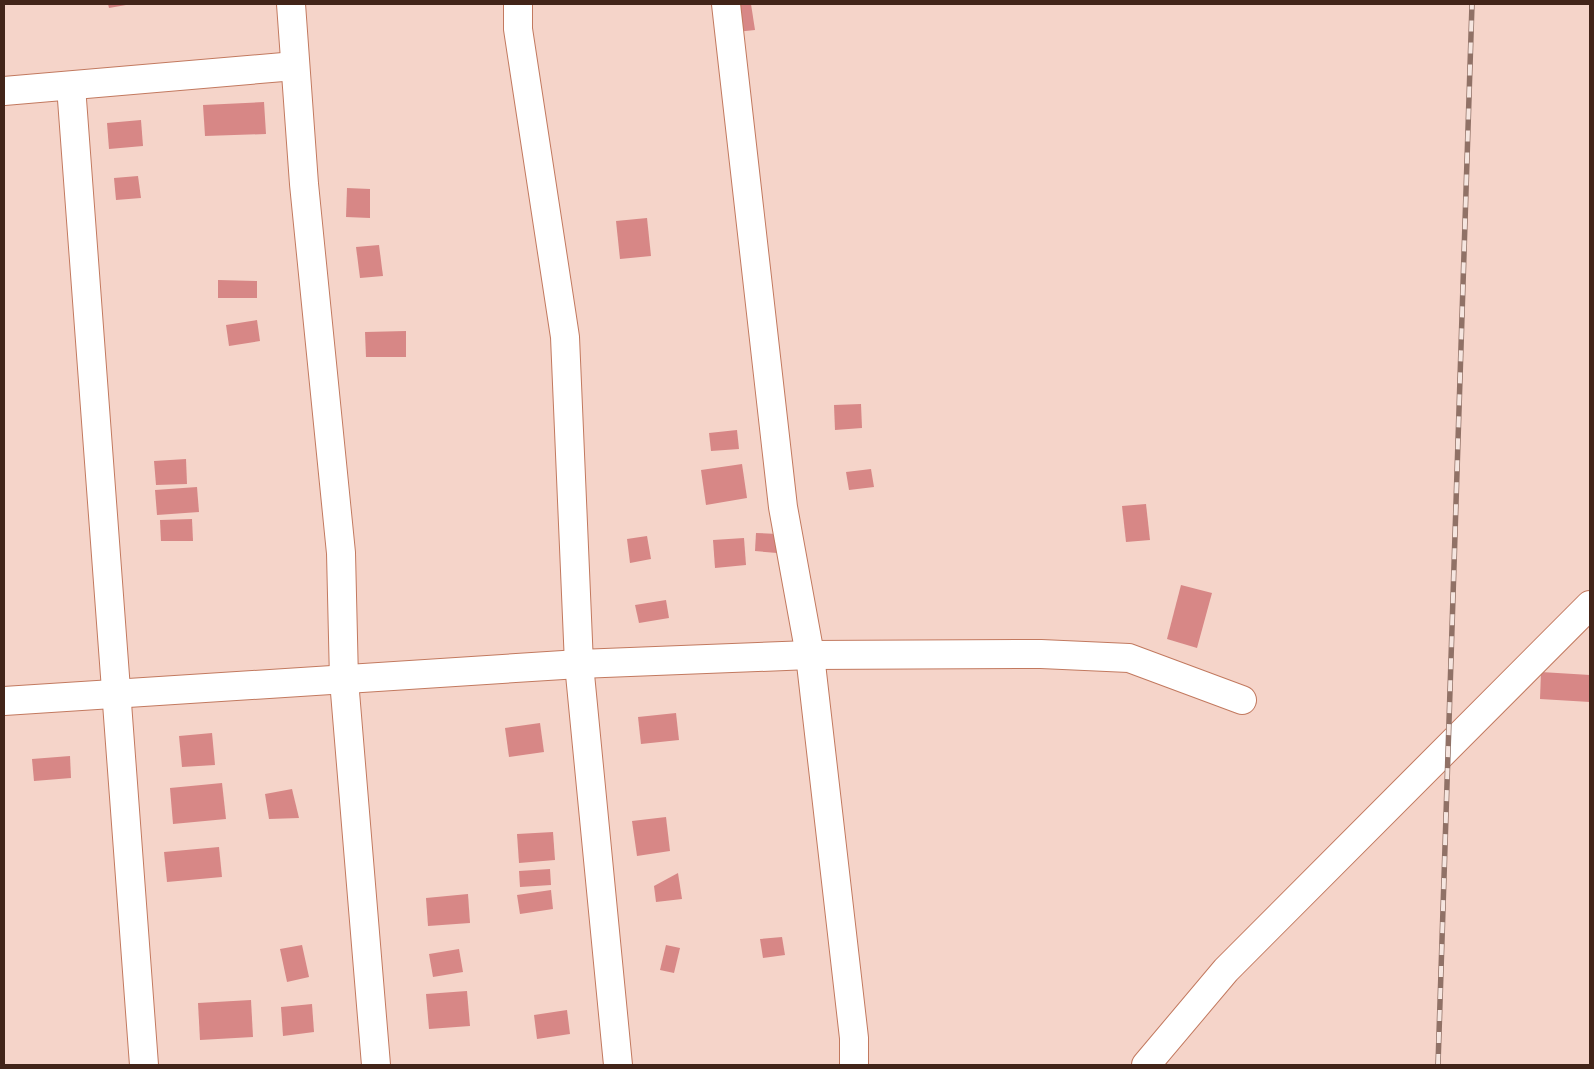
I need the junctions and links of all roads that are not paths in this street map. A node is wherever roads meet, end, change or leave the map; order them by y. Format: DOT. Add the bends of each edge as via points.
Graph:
graph roads {
  1 [pos="291,4"];
  2 [pos="518,4"];
  3 [pos="726,4"];
  4 [pos="295,66"];
  5 [pos="71,86"];
  6 [pos="4,91"];
  7 [pos="1590,605"];
  8 [pos="810,655"];
  9 [pos="579,664"];
  10 [pos="344,680"];
  11 [pos="115,694"];
  12 [pos="1242,700"];
  13 [pos="4,701"];
  14 [pos="144,1065"];
  15 [pos="376,1065"];
  16 [pos="618,1065"];
  17 [pos="854,1065"];
  18 [pos="1146,1065"];
  1 -- 4 [label="street"];
  2 -- 9 [label="street" via="518,29 565,337"];
  3 -- 8 [label="street" via="783,507"];
  4 -- 5 [label="street"];
  4 -- 10 [label="street" via="318,346 341,553"];
  5 -- 6 [label="street"];
  5 -- 11 [label="street"];
  7 -- 18 [label="street" via="1226,970"];
  8 -- 9 [label="street"];
  8 -- 12 [label="street" via="1041,654 1129,658"];
  8 -- 17 [label="street" via="854,1038"];
  9 -- 10 [label="street"];
  9 -- 16 [label="street"];
  10 -- 11 [label="street"];
  10 -- 15 [label="street"];
  11 -- 13 [label="street"];
  11 -- 14 [label="street"];
}
